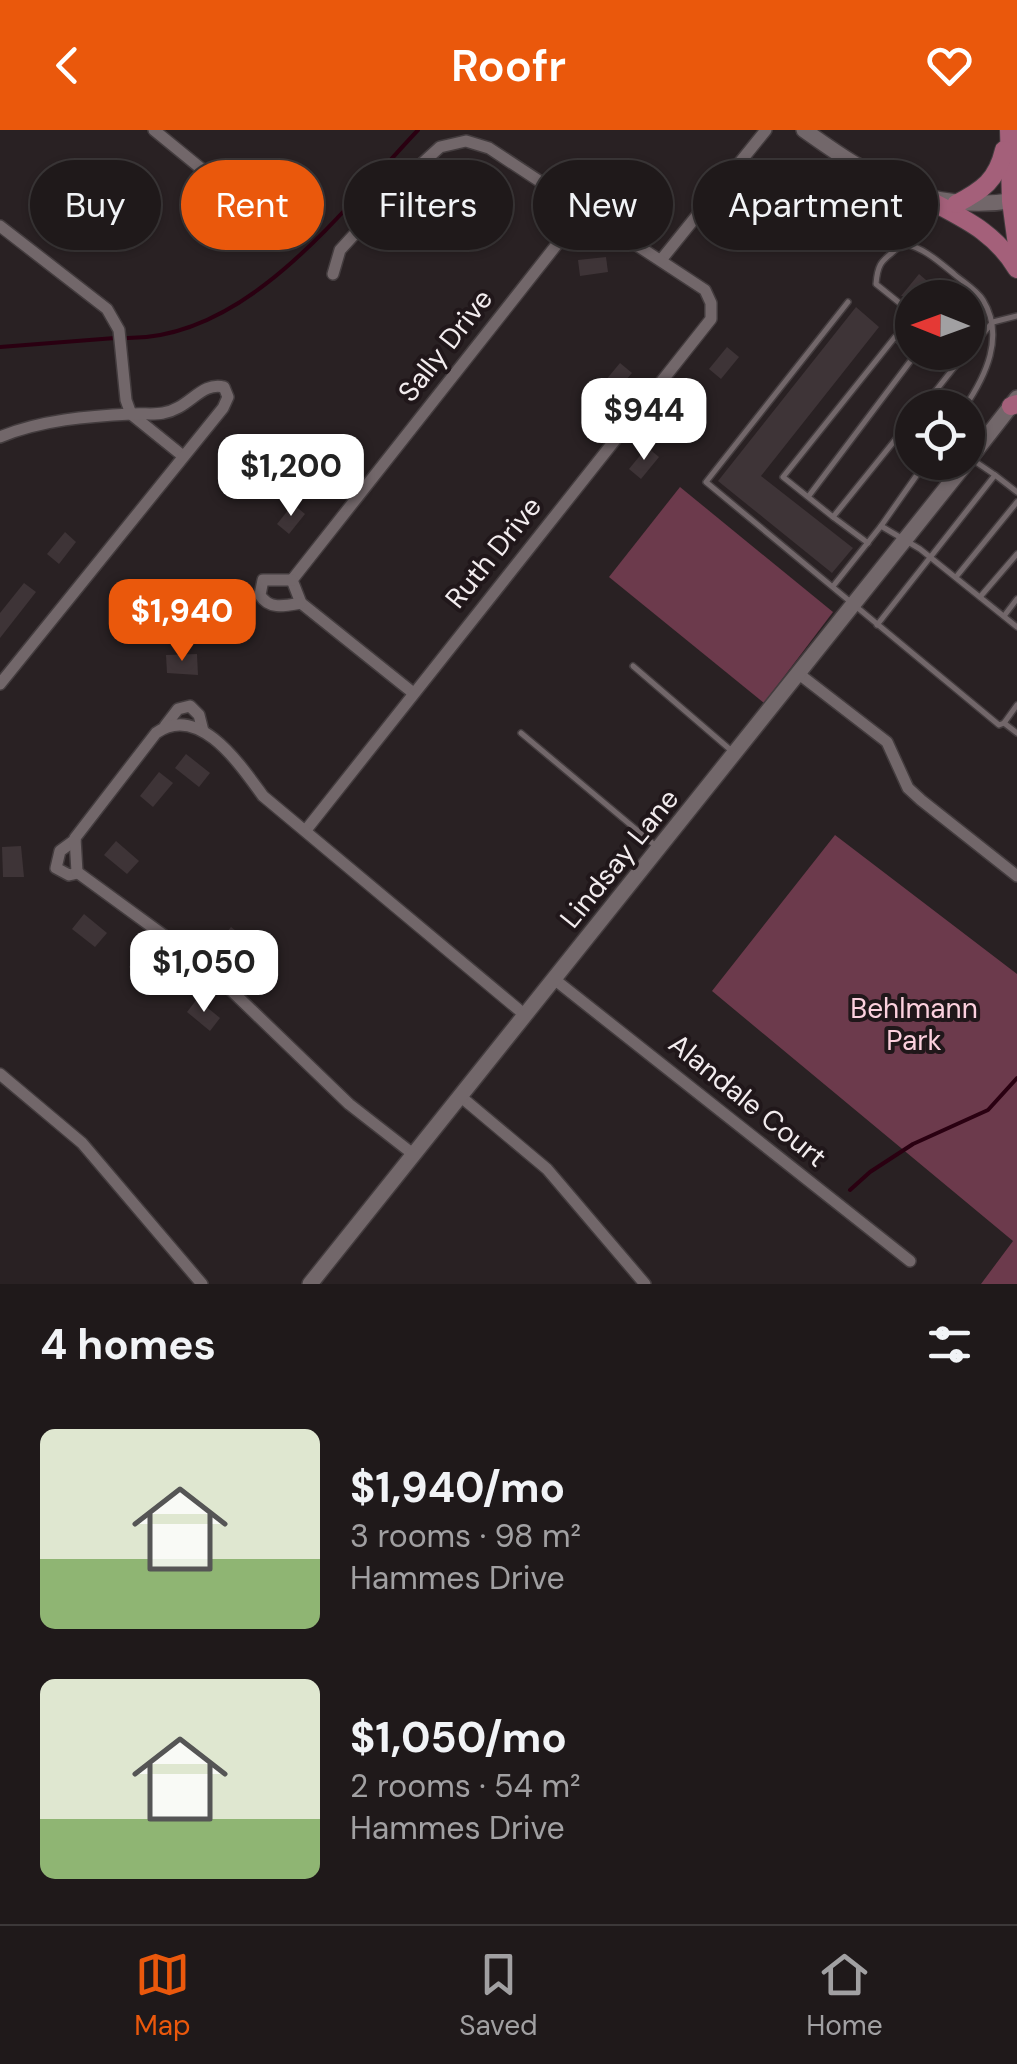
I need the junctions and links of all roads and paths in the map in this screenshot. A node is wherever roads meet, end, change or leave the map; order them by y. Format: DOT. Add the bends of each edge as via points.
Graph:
graph roads {
  1 [pos="154,130"];
  2 [pos="766,130"];
  3 [pos="804,130"];
  4 [pos="1009,130"];
  5 [pos="191,160"];
  6 [pos="849,160"];
  7 [pos="533,176"];
  8 [pos="938,200"];
  9 [pos="1014,201"];
  10 [pos="956,204"];
  11 [pos="938,206"];
  12 [pos="0,226"];
  13 [pos="1017,245"];
  14 [pos="552,250"];
  15 [pos="646,250"];
  16 [pos="892,250"];
  17 [pos="924,250"];
  18 [pos="661,260"];
  19 [pos="1017,270"];
  20 [pos="333,274"];
  21 [pos="895,299"];
  22 [pos="848,302"];
  23 [pos="1017,316"];
  24 [pos="993,322"];
  25 [pos="985,331"];
  26 [pos="952,370"];
  27 [pos="936,390"];
  28 [pos="976,390"];
  29 [pos="1015,403"];
  30 [pos="132,414"];
  31 [pos="0,436"];
  32 [pos="985,439"];
  33 [pos="895,440"];
  34 [pos="183,456"];
  35 [pos="985,469"];
  36 [pos="995,475"];
  37 [pos="914,480"];
  38 [pos="952,480"];
  39 [pos="1017,492"];
  40 [pos="808,497"];
  41 [pos="1017,502"];
  42 [pos="833,517"];
  43 [pos="882,526"];
  44 [pos="904,542"];
  45 [pos="868,543"];
  46 [pos="1017,554"];
  47 [pos="929,556"];
  48 [pos="956,577"];
  49 [pos="292,580"];
  50 [pos="834,585"];
  51 [pos="980,596"];
  52 [pos="1017,600"];
  53 [pos="301,603"];
  54 [pos="855,604"];
  55 [pos="1004,616"];
  56 [pos="877,624"];
  57 [pos="1017,626"];
  58 [pos="633,666"];
  59 [pos="800,674"];
  60 [pos="0,684"];
  61 [pos="412,692"];
  62 [pos="1017,705"];
  63 [pos="1004,723"];
  64 [pos="165,726"];
  65 [pos="202,731"];
  66 [pos="520,733"];
  67 [pos="1017,733"];
  68 [pos="735,754"];
  69 [pos="306,830"];
  70 [pos="74,840"];
  71 [pos="659,848"];
  72 [pos="78,873"];
  73 [pos="1017,876"];
  74 [pos="554,979"];
  75 [pos="525,1015"];
  76 [pos="0,1074"];
  77 [pos="460,1096"];
  78 [pos="413,1154"];
  79 [pos="910,1261"];
  80 [pos="314,1282"];
  81 [pos="202,1284"];
  82 [pos="645,1284"];
  1 -- 5 [label="street"];
  2 -- 18 [label="street"];
  3 -- 6 [label="street"];
  4 -- 9 [label="main road"];
  4 -- 10 [label="main road" via="996,176"];
  7 -- 20 [label="street" via="466,140 440,147 340,250"];
  8 -- 10 [label="street"];
  9 -- 10 [label="street"];
  9 -- 13 [label="main road"];
  11 -- 19 [label="main road" via="987,232"];
  12 -- 30 [label="street" via="107,310 118,330"];
  14 -- 49 [label="street, Sally Drive"];
  15 -- 18 [label="street"];
  16 -- 21 [label="lane" via="877,268 876,284"];
  17 -- 24 [label="lane" via="982,297"];
  18 -- 61 [label="street, Ruth Drive" via="705,290 711,319"];
  22 -- 50 [label="lane" via="706,482"];
  23 -- 24 [label="lane"];
  24 -- 25 [label="lane"];
  24 -- 28 [label="lane" via="994,346"];
  26 -- 27 [label="lane"];
  29 -- 32 [label="street, Lindsay Lane"];
  30 -- 31 [label="street" via="23,427"];
  30 -- 34 [label="street"];
  30 -- 34 [label="street" via="164,413 188,404 205,387 224,387 223,408"];
  33 -- 42 [label="lane"];
  34 -- 60 [label="street"];
  35 -- 36 [label="lane"];
  36 -- 39 [label="lane"];
  36 -- 47 [label="lane"];
  37 -- 43 [label="lane"];
  38 -- 44 [label="street, Lindsay Lane"];
  40 -- 40 [label="lane" via="783,477 895,336 915,354"];
  40 -- 42 [label="lane"];
  41 -- 48 [label="lane"];
  42 -- 45 [label="lane"];
  43 -- 44 [label="lane"];
  43 -- 45 [label="lane"];
  44 -- 47 [label="lane"];
  44 -- 54 [label="street, Lindsay Lane"];
  45 -- 50 [label="lane"];
  46 -- 51 [label="lane"];
  47 -- 48 [label="lane"];
  47 -- 56 [label="lane"];
  48 -- 51 [label="lane"];
  49 -- 53 [label="street"];
  49 -- 53 [label="street, Sally Drive" via="263,580 260,595 272,606"];
  50 -- 54 [label="lane"];
  51 -- 55 [label="lane"];
  52 -- 55 [label="lane"];
  53 -- 61 [label="street"];
  54 -- 56 [label="lane"];
  54 -- 59 [label="street, Lindsay Lane"];
  55 -- 57 [label="lane"];
  56 -- 63 [label="lane"];
  58 -- 68 [label="lane"];
  59 -- 68 [label="street, Lindsay Lane"];
  59 -- 73 [label="street" via="887,742 908,788"];
  61 -- 69 [label="street, Ruth Drive"];
  62 -- 63 [label="lane"];
  63 -- 67 [label="lane"];
  64 -- 65 [label="street"];
  64 -- 65 [label="street" via="178,709 190,706"];
  64 -- 70 [label="street"];
  65 -- 69 [label="street"];
  66 -- 71 [label="lane"];
  68 -- 71 [label="street, Lindsay Lane"];
  69 -- 75 [label="street"];
  70 -- 72 [label="street"];
  70 -- 72 [label="street" via="60,851 56,868"];
  71 -- 74 [label="street, Lindsay Lane"];
  72 -- 78 [label="street" via="207,967 348,1104"];
  74 -- 75 [label="street, Lindsay Lane"];
  74 -- 79 [label="street, Alandale Court"];
  75 -- 77 [label="street, Lindsay Lane"];
  76 -- 81 [label="street" via="82,1143"];
  77 -- 78 [label="street, Lindsay Lane"];
  77 -- 82 [label="street" via="547,1169"];
  78 -- 80 [label="street, Lindsay Lane"];
}
